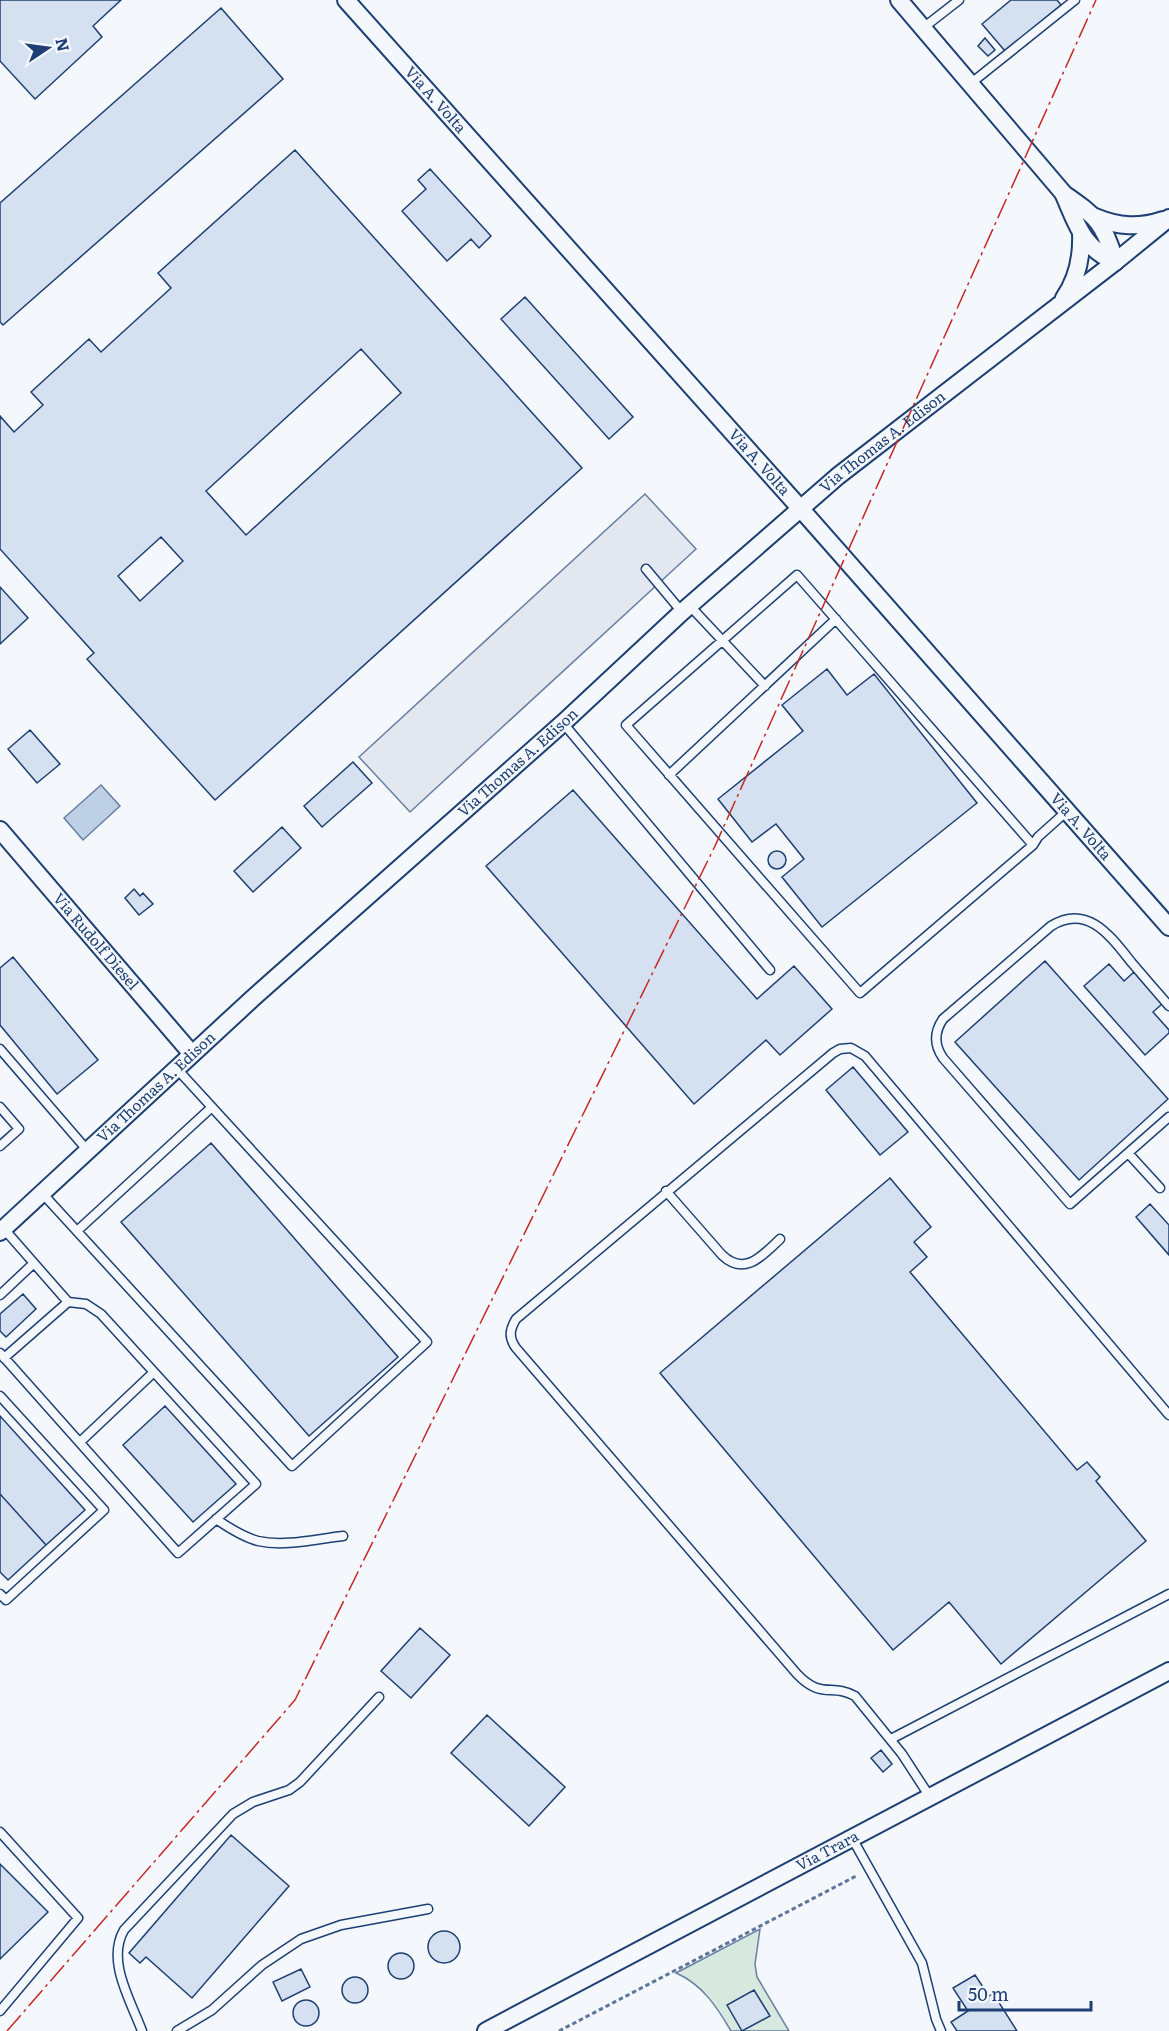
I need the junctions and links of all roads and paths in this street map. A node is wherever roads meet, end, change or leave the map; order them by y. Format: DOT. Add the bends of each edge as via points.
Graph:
graph roads {
  1 [pos="346,0"];
  2 [pos="899,0"];
  3 [pos="959,0"];
  4 [pos="1075,0"];
  5 [pos="923,28"];
  6 [pos="970,84"];
  7 [pos="1064,194"];
  8 [pos="1094,216"];
  9 [pos="1169,217"];
  10 [pos="1081,233"];
  11 [pos="1115,262"];
  12 [pos="1052,311"];
  13 [pos="801,508"];
  14 [pos="646,569"];
  15 [pos="685,608"];
  16 [pos="836,620"];
  17 [pos="722,641"];
  18 [pos="765,686"];
  19 [pos="562,723"];
  20 [pos="669,775"];
  21 [pos="1067,811"];
  22 [pos="0,830"];
  23 [pos="1033,844"];
  24 [pos="1169,927"];
  25 [pos="770,970"];
  26 [pos="1169,1006"];
  27 [pos="0,1048"];
  28 [pos="192,1054"];
  29 [pos="177,1069"];
  30 [pos="0,1107"];
  31 [pos="212,1107"];
  32 [pos="1169,1117"];
  33 [pos="0,1146"];
  34 [pos="88,1151"];
  35 [pos="1128,1153"];
  36 [pos="1160,1188"];
  37 [pos="666,1191"];
  38 [pos="42,1193"];
  39 [pos="2,1231"];
  40 [pos="77,1231"];
  41 [pos="780,1239"];
  42 [pos="34,1263"];
  43 [pos="0,1295"];
  44 [pos="68,1302"];
  45 [pos="2,1355"];
  46 [pos="154,1372"];
  47 [pos="0,1396"];
  48 [pos="1169,1415"];
  49 [pos="80,1442"];
  50 [pos="216,1520"];
  51 [pos="343,1536"];
  52 [pos="0,1594"];
  53 [pos="1169,1594"];
  54 [pos="1169,1671"];
  55 [pos="379,1697"];
  56 [pos="891,1739"];
  57 [pos="930,1797"];
  58 [pos="0,1832"];
  59 [pos="852,1838"];
  60 [pos="870,1869"];
  61 [pos="428,1908"];
  62 [pos="0,2011"];
  63 [pos="142,2031"];
  64 [pos="177,2031"];
  65 [pos="486,2031"];
  66 [pos="559,2031"];
  67 [pos="941,2031"];
  1 -- 13 [label="street, Via A. Volta"];
  2 -- 5 [label="street"];
  3 -- 5 [label="lane"];
  4 -- 6 [label="lane"];
  5 -- 6 [label="street"];
  6 -- 7 [label="street"];
  7 -- 8 [label="street"];
  7 -- 10 [label="street"];
  8 -- 9 [label="street" via="1128,226"];
  8 -- 11 [label="street" via="1105,230"];
  9 -- 11 [label="street, Via Thomas A. Edison"];
  10 -- 11 [label="street" via="1095,251"];
  10 -- 12 [label="street" via="1076,276"];
  11 -- 12 [label="street, Via Thomas A. Edison"];
  12 -- 13 [label="street, Via Thomas A. Edison"];
  13 -- 15 [label="street, Via Thomas A. Edison"];
  13 -- 21 [label="street, Via A. Volta"];
  14 -- 15 [label="lane"];
  15 -- 17 [label="lane"];
  15 -- 19 [label="street, Via Thomas A. Edison"];
  16 -- 17 [label="lane" via="797,575"];
  16 -- 18 [label="lane"];
  16 -- 23 [label="lane"];
  17 -- 18 [label="lane"];
  17 -- 20 [label="lane" via="626,725"];
  18 -- 20 [label="lane"];
  19 -- 25 [label="lane"];
  19 -- 28 [label="street, Via Thomas A. Edison"];
  20 -- 23 [label="lane" via="860,993"];
  21 -- 23 [label="lane"];
  21 -- 24 [label="street, Via A. Volta"];
  22 -- 28 [label="street, Via Rudolf Diesel"];
  26 -- 35 [label="lane" via="1101,928 1082,920 1065,919 1051,926 947,1015 936,1034 943,1058 1070,1204"];
  27 -- 34 [label="lane"];
  28 -- 29 [label="street, Via Thomas A. Edison"];
  29 -- 31 [label="lane"];
  29 -- 34 [label="street, Via Thomas A. Edison"];
  30 -- 33 [label="lane" via="19,1129"];
  31 -- 40 [label="lane"];
  31 -- 40 [label="lane" via="427,1342 292,1466"];
  32 -- 35 [label="lane"];
  34 -- 38 [label="street, Via Thomas A. Edison"];
  35 -- 36 [label="lane"];
  37 -- 41 [label="lane" via="722,1255 734,1263 754,1261"];
  37 -- 48 [label="lane" via="833,1053 846,1048 856,1050"];
  37 -- 56 [label="lane" via="520,1313 510,1331 512,1343 797,1674 814,1689 855,1696"];
  38 -- 39 [label="street, Via Thomas A. Edison"];
  38 -- 40 [label="lane"];
  39 -- 42 [label="lane"];
  42 -- 43 [label="lane"];
  42 -- 44 [label="lane"];
  44 -- 45 [label="lane"];
  44 -- 46 [label="lane" via="94,1308"];
  45 -- 49 [label="lane"];
  46 -- 49 [label="lane"];
  46 -- 50 [label="lane" via="256,1484"];
  47 -- 52 [label="lane" via="104,1510 6,1600"];
  49 -- 50 [label="lane" via="178,1553"];
  50 -- 51 [label="lane" via="267,1542"];
  53 -- 56 [label="lane"];
  54 -- 57 [label="street, Via Trara"];
  55 -- 63 [label="lane" via="300,1782 289,1790 253,1802 227,1820 124,1930 117,1947 118,1967"];
  56 -- 57 [label="lane"];
  57 -- 59 [label="street, Via Trara"];
  58 -- 62 [label="lane" via="78,1918"];
  59 -- 60 [label="lane"];
  59 -- 65 [label="street, Via Trara"];
  60 -- 66 [label="path"];
  60 -- 67 [label="lane" via="922,1963"];
  61 -- 64 [label="lane" via="341,1925 301,1939 262,1965 212,2010"];
}
